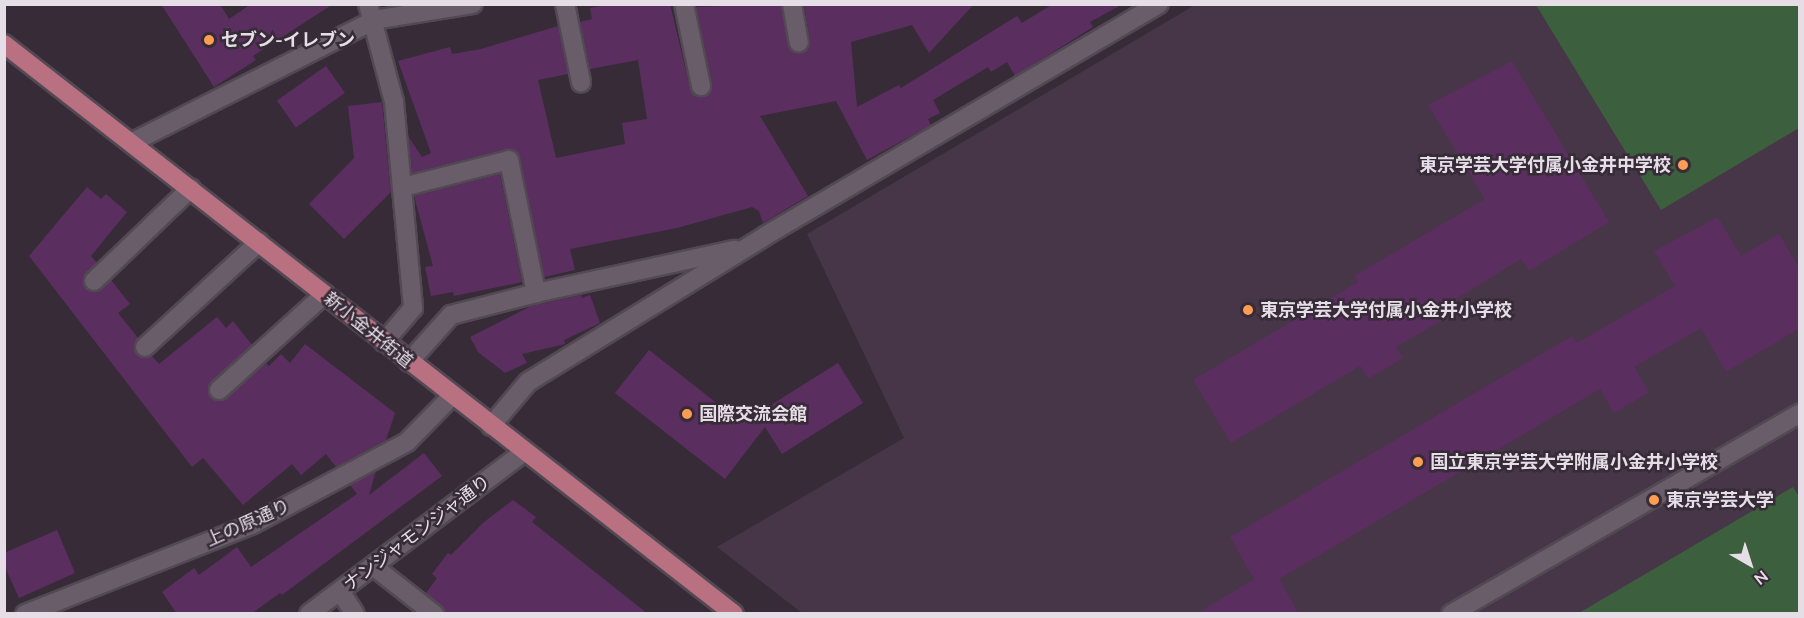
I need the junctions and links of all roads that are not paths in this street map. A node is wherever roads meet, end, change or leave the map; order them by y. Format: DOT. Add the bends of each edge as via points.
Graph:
graph roads {
  1 [pos="473,4"];
  2 [pos="565,4"];
  3 [pos="684,4"];
  4 [pos="792,4"];
  5 [pos="1159,4"];
  6 [pos="371,12"];
  7 [pos="799,42"];
  8 [pos="4,44"];
  9 [pos="581,82"];
  10 [pos="701,86"];
  11 [pos="133,142"];
  12 [pos="403,187"];
  13 [pos="190,188"];
  14 [pos="259,242"];
  15 [pos="747,247"];
  16 [pos="94,281"];
  17 [pos="536,292"];
  18 [pos="325,294"];
  19 [pos="384,342"];
  20 [pos="145,347"];
  21 [pos="409,362"];
  22 [pos="219,390"];
  23 [pos="451,397"];
  24 [pos="1800,413"];
  25 [pos="491,426"];
  26 [pos="524,452"];
  27 [pos="373,566"];
  28 [pos="340,591"];
  29 [pos="25,614"];
  30 [pos="309,614"];
  31 [pos="355,614"];
  32 [pos="434,614"];
  33 [pos="734,614"];
  34 [pos="1451,614"];
  1 -- 6 [label="street"];
  2 -- 9 [label="street"];
  3 -- 10 [label="street"];
  4 -- 7 [label="street"];
  5 -- 15 [label="street"];
  6 -- 11 [label="street"];
  6 -- 12 [label="street" via="394,102"];
  8 -- 11 [label="main road, 新小金井街道"];
  11 -- 13 [label="main road, 新小金井街道"];
  12 -- 17 [label="street" via="509,160"];
  12 -- 19 [label="street" via="413,308"];
  13 -- 14 [label="main road, 新小金井街道"];
  13 -- 16 [label="street"];
  14 -- 18 [label="main road, 新小金井街道"];
  14 -- 20 [label="street"];
  15 -- 17 [label="street"];
  15 -- 25 [label="street" via="528,382"];
  17 -- 21 [label="street" via="451,315"];
  18 -- 19 [label="main road, 新小金井街道"];
  18 -- 22 [label="street"];
  19 -- 21 [label="main road, 新小金井街道"];
  21 -- 23 [label="main road, 新小金井街道"];
  23 -- 25 [label="main road, 新小金井街道"];
  23 -- 29 [label="street, 上の原通り" via="407,442 253,524"];
  24 -- 34 [label="street"];
  25 -- 26 [label="main road, 新小金井街道"];
  26 -- 27 [label="street, ナンジャモンジャ通り"];
  26 -- 33 [label="main road, 新小金井街道"];
  27 -- 28 [label="street, ナンジャモンジャ通り"];
  27 -- 32 [label="street"];
  28 -- 30 [label="street, ナンジャモンジャ通り"];
  28 -- 31 [label="street"];
}
